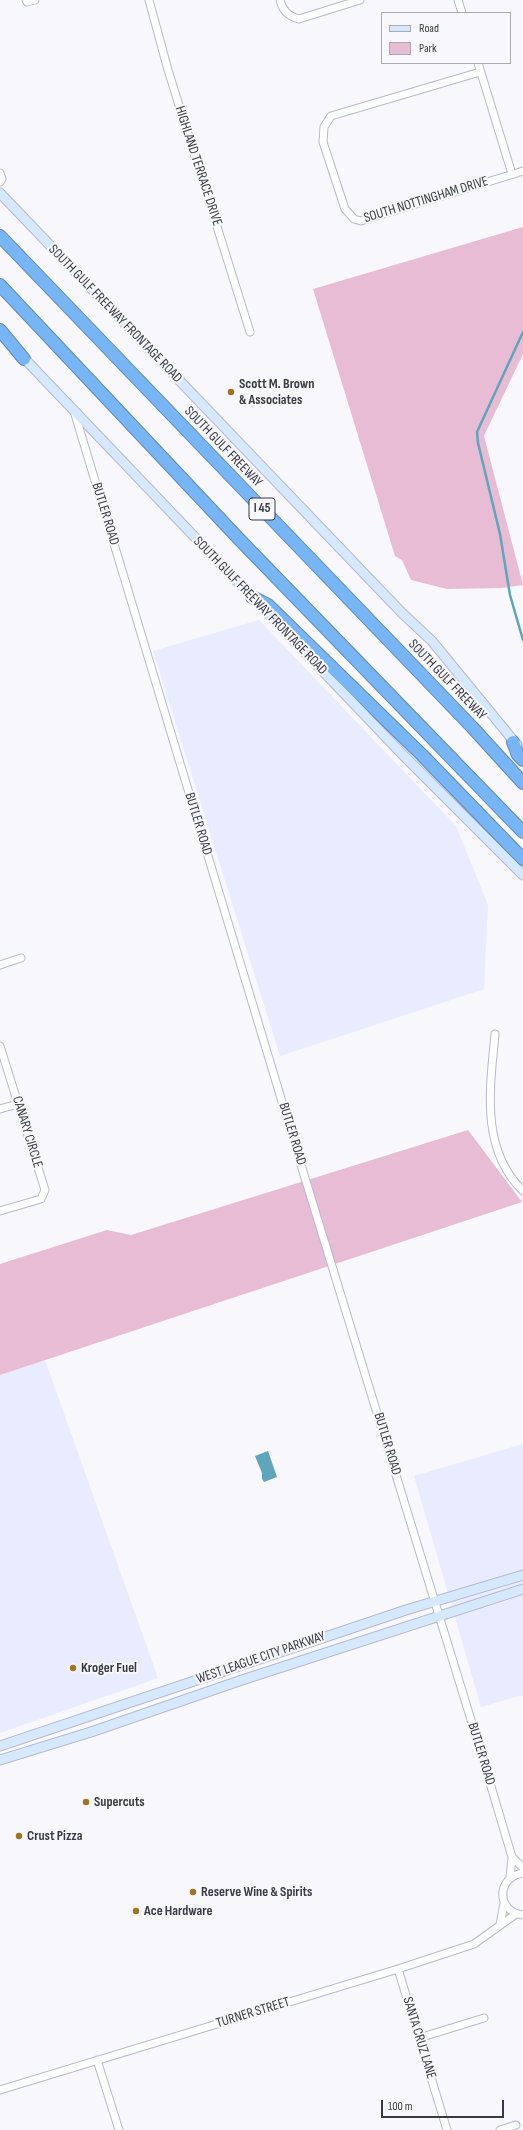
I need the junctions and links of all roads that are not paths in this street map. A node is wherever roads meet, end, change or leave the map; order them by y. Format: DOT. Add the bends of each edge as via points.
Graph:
graph roads {
  1 [pos="26,0"];
  2 [pos="35,0"];
  3 [pos="149,0"];
  4 [pos="280,0"];
  5 [pos="360,0"];
  6 [pos="458,0"];
  7 [pos="462,12"];
  8 [pos="478,64"];
  9 [pos="480,72"];
  10 [pos="523,171"];
  11 [pos="0,173"];
  12 [pos="512,174"];
  13 [pos="0,182"];
  14 [pos="0,193"];
  15 [pos="0,236"];
  16 [pos="0,285"];
  17 [pos="0,330"];
  18 [pos="250,332"];
  19 [pos="0,333"];
  20 [pos="24,359"];
  21 [pos="74,411"];
  22 [pos="252,597"];
  23 [pos="513,742"];
  24 [pos="523,752"];
  25 [pos="523,760"];
  26 [pos="523,783"];
  27 [pos="523,832"];
  28 [pos="523,859"];
  29 [pos="523,875"];
  30 [pos="21,958"];
  31 [pos="0,965"];
  32 [pos="495,1034"];
  33 [pos="0,1046"];
  34 [pos="18,1104"];
  35 [pos="0,1109"];
  36 [pos="523,1190"];
  37 [pos="0,1211"];
  38 [pos="523,1574"];
  39 [pos="523,1589"];
  40 [pos="436,1601"];
  41 [pos="440,1615"];
  42 [pos="275,1653"];
  43 [pos="279,1668"];
  44 [pos="150,1696"];
  45 [pos="150,1711"];
  46 [pos="2,1746"];
  47 [pos="0,1760"];
  48 [pos="512,1857"];
  49 [pos="523,1868"];
  50 [pos="523,1873"];
  51 [pos="510,1878"];
  52 [pos="504,1903"];
  53 [pos="520,1915"];
  54 [pos="500,1925"];
  55 [pos="398,1969"];
  56 [pos="484,2018"];
  57 [pos="419,2038"];
  58 [pos="97,2060"];
  59 [pos="0,2090"];
  60 [pos="516,2125"];
  61 [pos="119,2130"];
  62 [pos="447,2130"];
  63 [pos="500,2130"];
  1 -- 2 [label="street"];
  3 -- 18 [label="street, HIGHLAND TERRACE DRIVE" via="168,70"];
  4 -- 5 [label="street" via="289,15 299,19"];
  6 -- 7 [label="street"];
  8 -- 9 [label="street"];
  9 -- 12 [label="street"];
  9 -- 12 [label="street, SOUTH NOTTINGHAM DRIVE" via="331,116 324,127 324,140 345,209 354,219 361,221"];
  10 -- 12 [label="street"];
  11 -- 13 [label="street"];
  14 -- 23 [label="main road, SOUTH GULF FREEWAY FRONTAGE ROAD" via="380,591 432,641"];
  15 -- 26 [label="highway, SOUTH GULF FREEWAY / I 45"];
  16 -- 27 [label="highway, I 45" via="240,539"];
  17 -- 20 [label="highway"];
  19 -- 20 [label="main road, SOUTH GULF FREEWAY FRONTAGE ROAD"];
  20 -- 21 [label="main road, SOUTH GULF FREEWAY FRONTAGE ROAD"];
  21 -- 22 [label="main road, SOUTH GULF FREEWAY FRONTAGE ROAD"];
  21 -- 40 [label="street, BUTLER ROAD" via="305,1178"];
  22 -- 28 [label="highway" via="274,611 422,755"];
  22 -- 29 [label="main road, SOUTH GULF FREEWAY FRONTAGE ROAD" via="402,754"];
  23 -- 24 [label="main road, SOUTH GULF FREEWAY FRONTAGE ROAD"];
  23 -- 25 [label="highway"];
  30 -- 31 [label="street"];
  32 -- 36 [label="street" via="489,1093 492,1133 507,1170"];
  33 -- 34 [label="street, CANARY CIRCLE"];
  34 -- 35 [label="street"];
  34 -- 37 [label="street, CANARY CIRCLE" via="45,1190 41,1199"];
  38 -- 40 [label="main road, WEST LEAGUE CITY PARKWAY"];
  39 -- 41 [label="main road, WEST LEAGUE CITY PARKWAY"];
  40 -- 41 [label="street, BUTLER ROAD"];
  40 -- 42 [label="main road, WEST LEAGUE CITY PARKWAY"];
  41 -- 43 [label="main road, WEST LEAGUE CITY PARKWAY"];
  41 -- 48 [label="street, BUTLER ROAD"];
  42 -- 43 [label="main road"];
  42 -- 44 [label="main road, WEST LEAGUE CITY PARKWAY"];
  43 -- 45 [label="main road, WEST LEAGUE CITY PARKWAY"];
  44 -- 45 [label="main road"];
  44 -- 46 [label="main road, WEST LEAGUE CITY PARKWAY"];
  45 -- 47 [label="main road, WEST LEAGUE CITY PARKWAY"];
  48 -- 49 [label="street, BUTLER ROAD"];
  48 -- 51 [label="street, BUTLER ROAD"];
  50 -- 51 [label="street"];
  51 -- 52 [label="street, BUTLER ROAD" via="503,1890"];
  52 -- 53 [label="street"];
  52 -- 54 [label="street"];
  53 -- 54 [label="street, TURNER STREET"];
  54 -- 55 [label="street, TURNER STREET" via="474,1944"];
  55 -- 57 [label="street, SANTA CRUZ LANE"];
  55 -- 58 [label="street, TURNER STREET"];
  56 -- 57 [label="street"];
  57 -- 62 [label="street, SANTA CRUZ LANE"];
  58 -- 59 [label="street, TURNER STREET"];
  58 -- 61 [label="street"];
  60 -- 63 [label="street"];
}
